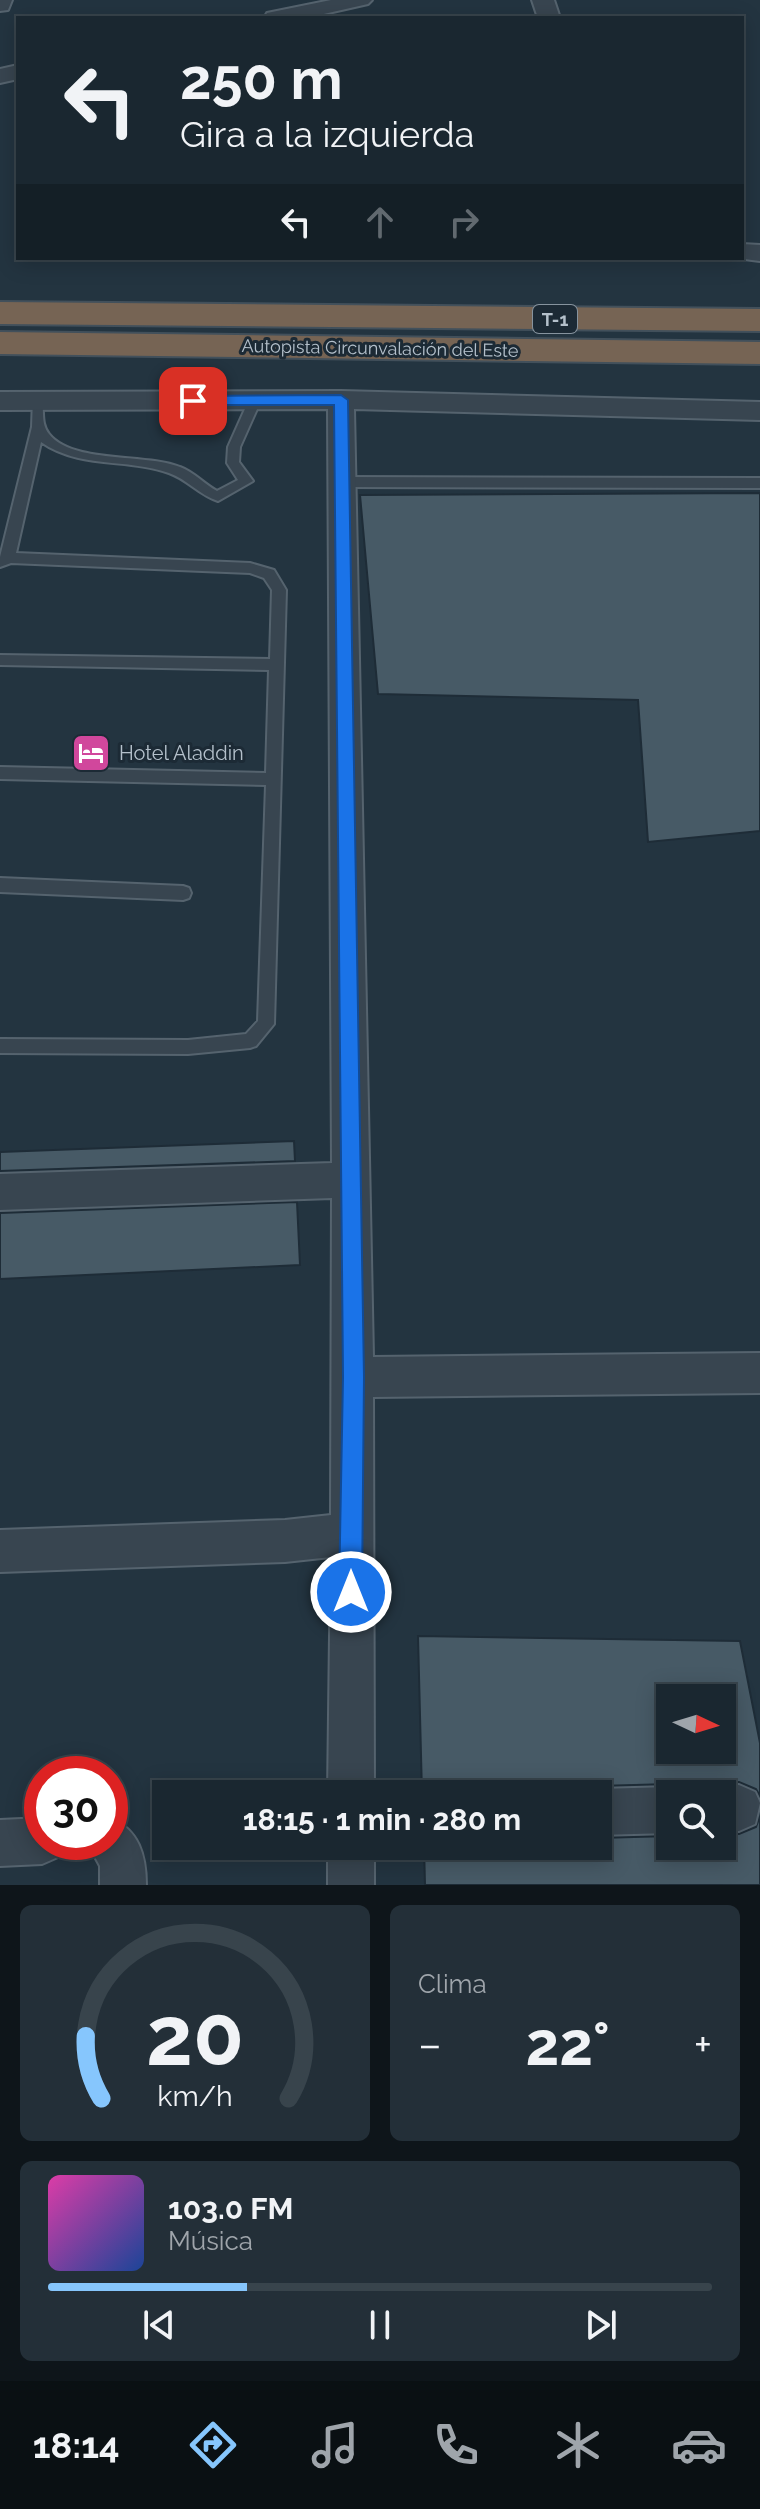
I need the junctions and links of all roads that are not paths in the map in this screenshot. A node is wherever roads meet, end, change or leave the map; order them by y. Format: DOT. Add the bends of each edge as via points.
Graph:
graph roads {
  1 [pos="361,0"];
  2 [pos="285,16"];
  3 [pos="0,313"];
  4 [pos="760,320"];
  5 [pos="0,343"];
  6 [pos="760,353"];
  7 [pos="255,400"];
  8 [pos="341,400"];
  9 [pos="0,401"];
  10 [pos="760,411"];
  11 [pos="37,414"];
  12 [pos="342,482"];
  13 [pos="760,483"];
  14 [pos="4,561"];
  15 [pos="0,660"];
  16 [pos="276,665"];
  17 [pos="0,773"];
  18 [pos="273,779"];
  19 [pos="0,885"];
  20 [pos="183,893"];
  21 [pos="0,1046"];
  22 [pos="349,1180"];
  23 [pos="0,1192"];
  24 [pos="760,1373"];
  25 [pos="353,1377"];
  26 [pos="351,1534"];
  27 [pos="0,1551"];
  28 [pos="351,1780"];
  29 [pos="656,1810"];
  30 [pos="612,1812"];
  31 [pos="24,1842"];
  32 [pos="0,1843"];
  33 [pos="123,1860"];
  34 [pos="351,1860"];
  35 [pos="123,1885"];
  36 [pos="351,1885"];
  1 -- 2 [label="street"];
  3 -- 4 [label="highway, Autopista Circunvalación del Este / T-1"];
  5 -- 6 [label="highway, Autopista Circunvalación del Este / T-1"];
  7 -- 8 [label="street"];
  7 -- 11 [label="street"];
  7 -- 11 [label="lane" via="234,447 233,463 246,481 218,496 177,471 49,444"];
  8 -- 10 [label="street"];
  8 -- 12 [label="street"];
  9 -- 11 [label="street"];
  11 -- 14 [label="lane"];
  12 -- 13 [label="lane"];
  12 -- 22 [label="street"];
  14 -- 16 [label="lane" via="250,568 269,574 279,590"];
  15 -- 16 [label="lane"];
  16 -- 18 [label="lane"];
  17 -- 18 [label="lane"];
  18 -- 21 [label="lane" via="266,1024 250,1041 188,1047"];
  19 -- 20 [label="lane"];
  22 -- 23 [label="street"];
  22 -- 25 [label="street"];
  24 -- 25 [label="street"];
  25 -- 26 [label="street"];
  26 -- 27 [label="street"];
  26 -- 28 [label="street"];
  29 -- 30 [label="street"];
  31 -- 32 [label="street"];
  33 -- 35 [label="street"];
  34 -- 36 [label="street"];
}
